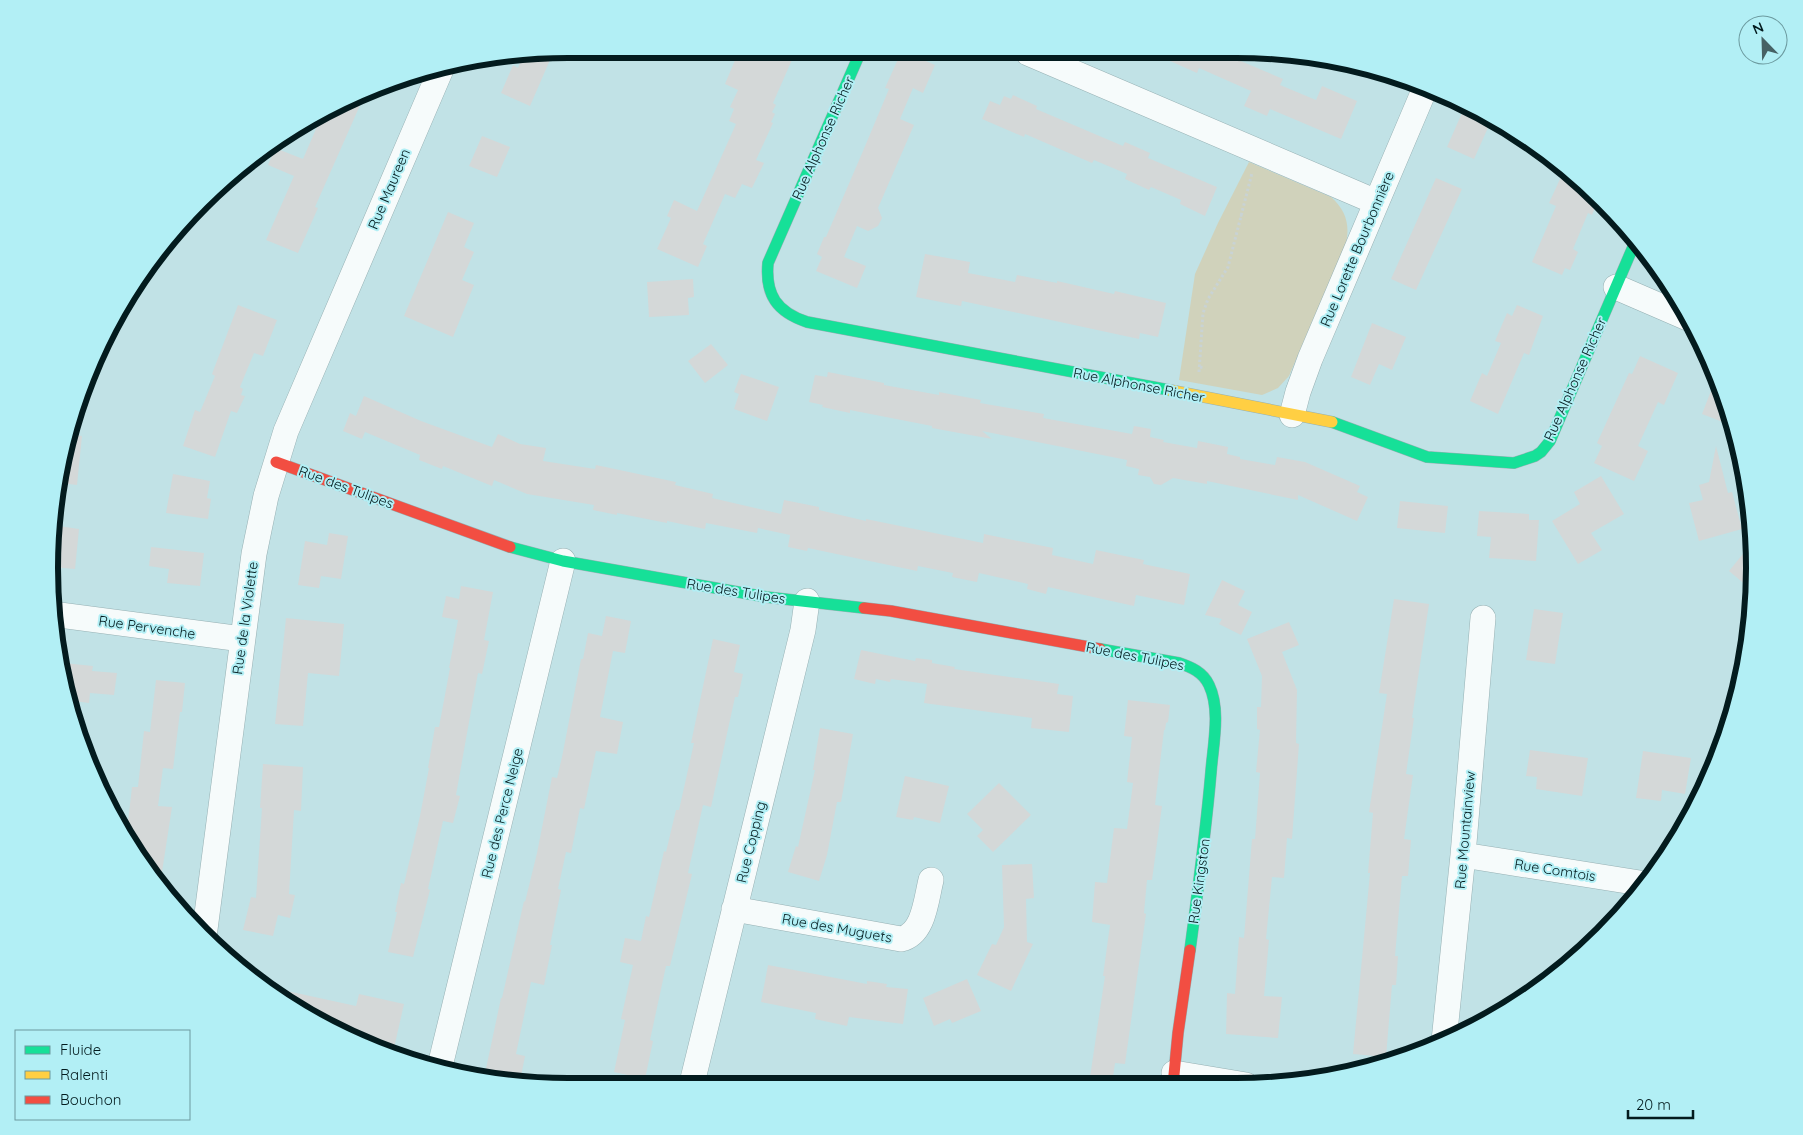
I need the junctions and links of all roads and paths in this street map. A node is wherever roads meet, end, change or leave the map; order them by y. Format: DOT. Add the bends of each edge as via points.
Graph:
graph roads {
  1 [pos="858,58"];
  2 [pos="1040,58"];
  3 [pos="439,74"];
  4 [pos="1423,93"];
  5 [pos="1254,166"];
  6 [pos="1376,202"];
  7 [pos="1240,215"];
  8 [pos="1245,216"];
  9 [pos="1633,248"];
  10 [pos="1616,287"];
  11 [pos="337,312"];
  12 [pos="1677,313"];
  13 [pos="1200,367"];
  14 [pos="1205,368"];
  15 [pos="1199,375"];
  16 [pos="1292,414"];
  17 [pos="276,462"];
  18 [pos="563,561"];
  19 [pos="807,602"];
  20 [pos="60,615"];
  21 [pos="1483,618"];
  22 [pos="242,639"];
  23 [pos="1205,678"];
  24 [pos="1464,856"];
  25 [pos="931,880"];
  26 [pos="1636,883"];
  27 [pos="734,909"];
  28 [pos="205,926"];
  29 [pos="1445,1033"];
  30 [pos="441,1061"];
  31 [pos="693,1078"];
  32 [pos="1173,1078"];
  1 -- 16 [label="street, Rue Alphonse Richer" via="768,264 768,287 784,312 807,322"];
  2 -- 6 [label="street"];
  3 -- 11 [label="street, Rue Maureen"];
  4 -- 6 [label="street, Rue Lorette Bourbonnière"];
  5 -- 7 [label="path"];
  6 -- 16 [label="street, Rue Lorette Bourbonnière" via="1310,360"];
  7 -- 8 [label="path"];
  7 -- 13 [label="path" via="1228,267 1203,313"];
  9 -- 10 [label="street, Rue Alphonse Richer"];
  10 -- 12 [label="street"];
  10 -- 16 [label="street, Rue Alphonse Richer" via="1554,434 1540,452 1528,459 1504,463 1427,457 1342,424"];
  11 -- 17 [label="street, Rue de la Violette"];
  13 -- 14 [label="path"];
  13 -- 15 [label="path"];
  17 -- 18 [label="street, Rue des Tulipes" via="515,549"];
  17 -- 22 [label="street, Rue de la Violette" via="257,533"];
  18 -- 19 [label="street, Rue des Tulipes"];
  18 -- 30 [label="street, Rue des Perce Neige"];
  19 -- 23 [label="street, Rue des Tulipes" via="891,611 1171,661 1194,668"];
  19 -- 27 [label="street, Rue Copping" via="803,630"];
  20 -- 22 [label="street, Rue Pervenche"];
  21 -- 24 [label="street, Rue Mountainview"];
  22 -- 28 [label="street, Rue de la Violette"];
  23 -- 32 [label="street, Rue Kingston" via="1215,706 1210,795"];
  24 -- 26 [label="street, Rue Comtois"];
  24 -- 29 [label="street, Rue Mountainview"];
  25 -- 27 [label="street, Rue des Muguets" via="918,928 901,939"];
  27 -- 31 [label="street, Rue Copping"];
}
